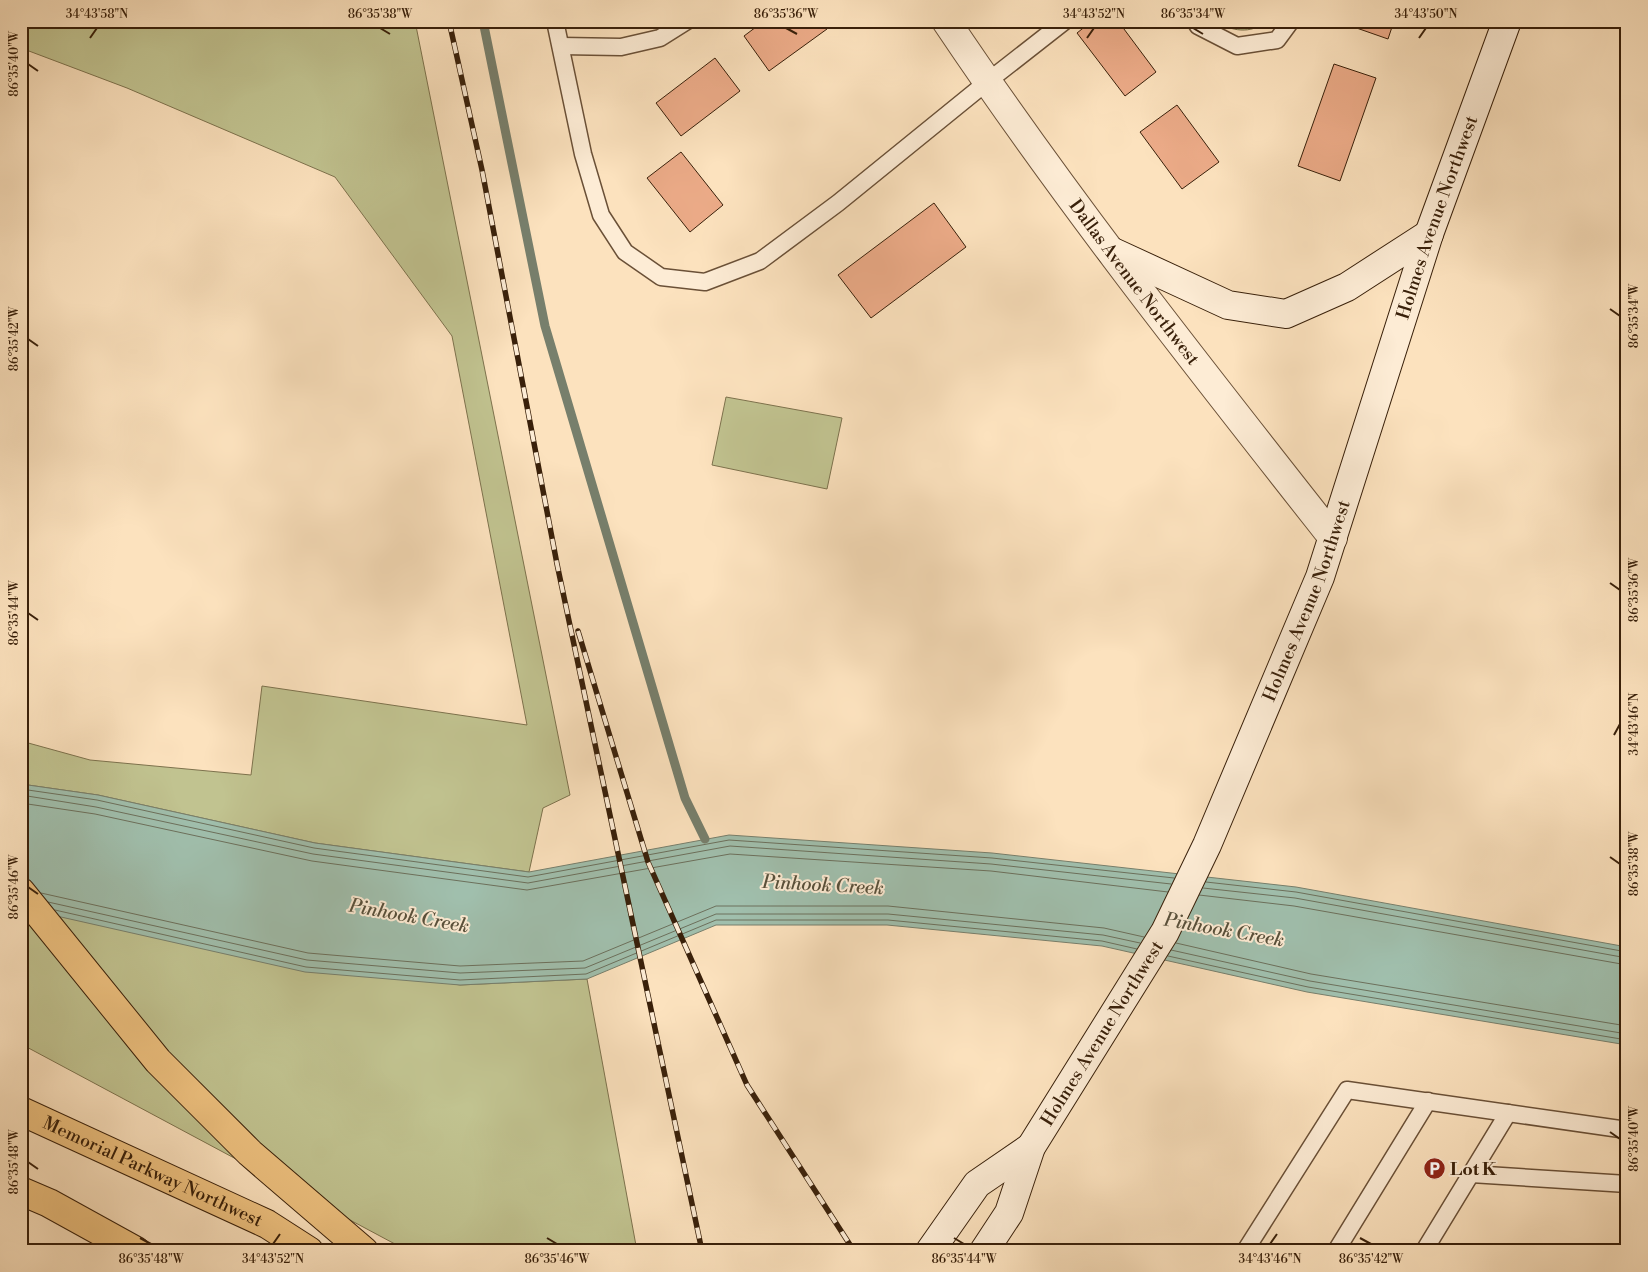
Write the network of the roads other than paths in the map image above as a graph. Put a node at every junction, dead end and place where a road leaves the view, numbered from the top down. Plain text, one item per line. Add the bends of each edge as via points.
1 (555, 21) edge
2 (687, 21) edge
3 (946, 21) edge
4 (1065, 21) edge
5 (1195, 21) edge
6 (1291, 21) edge
7 (1507, 21) edge
8 (560, 46) junction
9 (987, 82) junction
10 (1429, 234) junction
11 (1111, 251) junction
12 (1333, 538) junction
13 (21, 892) edge
14 (1428, 1101) junction
15 (21, 1111) edge
16 (1508, 1113) junction
17 (1627, 1130) edge
18 (1031, 1147) junction
19 (1470, 1174) junction
20 (1627, 1184) edge
21 (21, 1191) edge
22 (136, 1251) edge
23 (309, 1251) edge
24 (364, 1251) edge
25 (930, 1251) edge
26 (984, 1251) edge
27 (1245, 1251) edge
28 (1336, 1251) edge
29 (1424, 1251) edge

1 - 8 lane
2 - 8 lane via 660,38 621,47
3 - 9 main road, Dallas Avenue Northwest
4 - 9 lane
5 - 6 lane via 1198,26 1237,46 1277,40
7 - 10 main road, Holmes Avenue Northwest
8 - 9 lane via 601,215 625,252 661,277 705,282 760,261 838,204
9 - 11 main road, Dallas Avenue Northwest
10 - 11 main road via 1347,287 1286,314 1228,305
10 - 12 main road, Holmes Avenue Northwest
11 - 12 main road, Dallas Avenue Northwest
12 - 18 main road, Holmes Avenue Northwest via 1320,577 1207,845 1165,932
13 - 24 highway via 158,1061 250,1153
14 - 16 lane
14 - 27 lane via 1348,1090
14 - 28 lane
15 - 23 highway, Memorial Parkway Northwest via 268,1224
16 - 17 lane
16 - 19 lane
18 - 25 main road, Holmes Avenue Northwest via 977,1184
18 - 26 main road, Holmes Avenue Northwest via 1009,1213
19 - 20 lane
19 - 29 lane
21 - 22 highway

